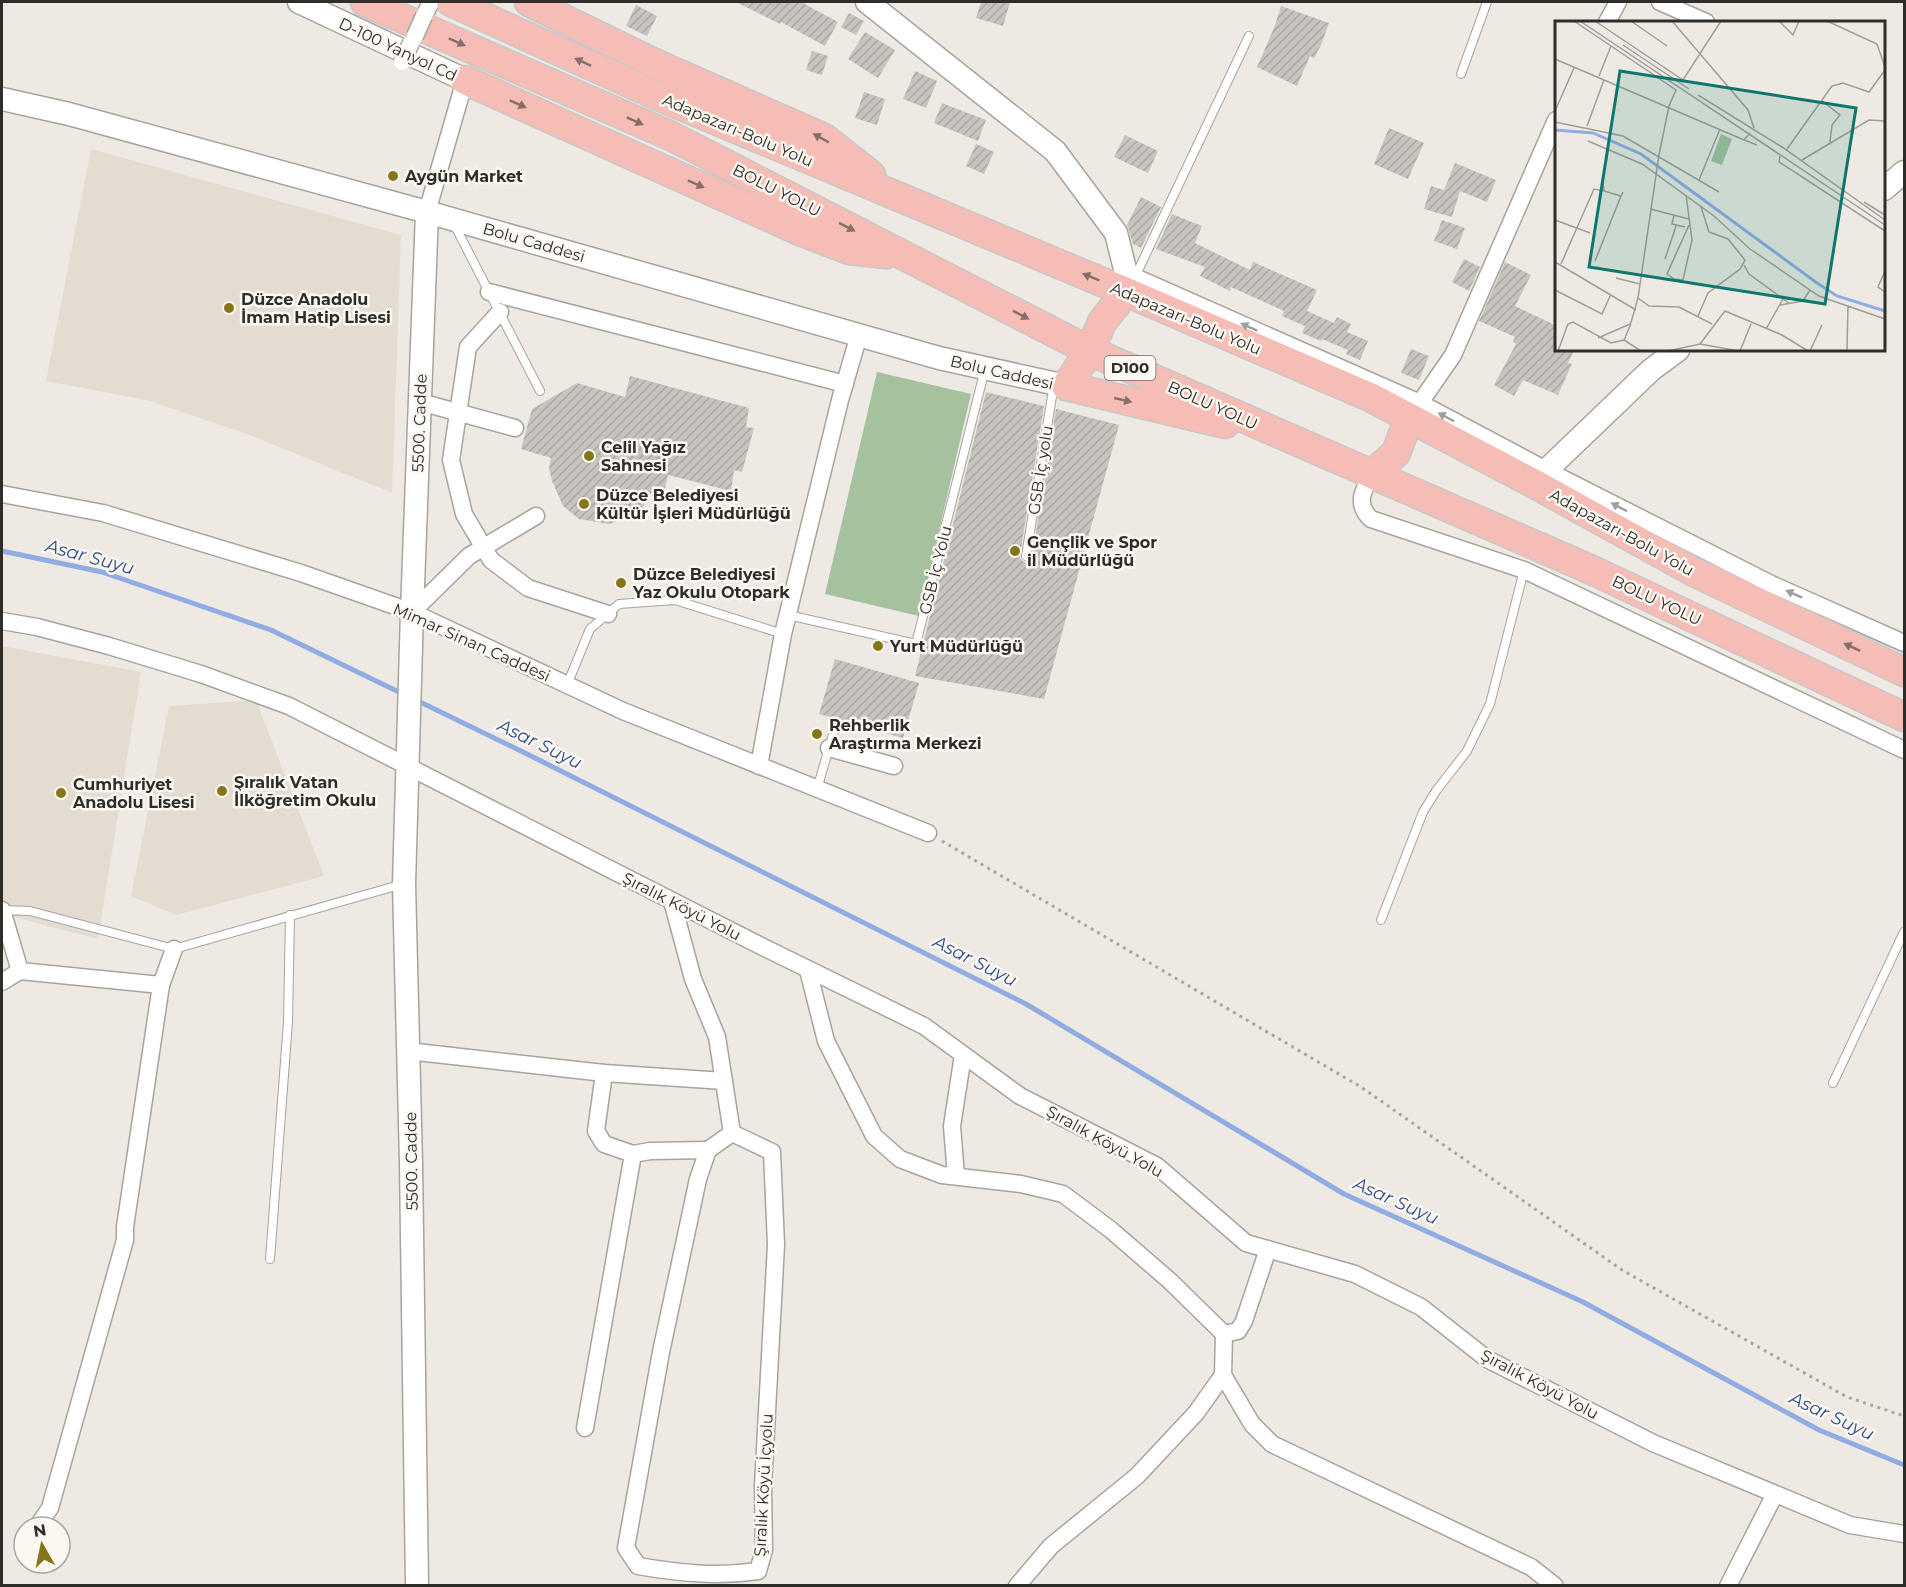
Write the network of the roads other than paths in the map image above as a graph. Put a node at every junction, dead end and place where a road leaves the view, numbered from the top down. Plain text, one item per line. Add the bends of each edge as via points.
1 (299, 2) edge
2 (365, 2) edge
3 (431, 2) edge
4 (451, 2) edge
5 (529, 2) edge
6 (867, 2) edge
7 (1487, 2) edge
8 (1618, 2) edge
9 (1660, 2) edge
10 (1608, 21) edge
11 (1704, 21) edge
12 (1249, 36) dead end
13 (402, 62) dead end
14 (1461, 74) dead end
15 (465, 80) junction
16 (2, 99) edge
17 (1555, 125) edge
18 (1905, 172) edge
19 (1885, 188) edge
20 (901, 199) junction
21 (428, 212) junction
22 (451, 218) junction
23 (907, 257) junction
24 (1129, 280) junction
25 (489, 292) junction
26 (500, 312) junction
27 (859, 335) junction
28 (1090, 351) junction
29 (1677, 351) edge
30 (985, 368) junction
31 (845, 384) junction
32 (1060, 385) junction
33 (540, 391) dead end
34 (420, 402) junction
35 (1415, 411) junction
36 (458, 412) junction
37 (515, 428) dead end
38 (1297, 441) junction
39 (1372, 474) junction
40 (1539, 477) junction
41 (2, 494) edge
42 (536, 516) dead end
43 (483, 547) junction
44 (1026, 556) dead end
45 (1524, 570) junction
46 (412, 612) junction
47 (608, 614) junction
48 (788, 615) junction
49 (2, 621) edge
50 (783, 634) junction
51 (1905, 643) edge
52 (1905, 672) edge
53 (567, 686) junction
54 (1905, 717) edge
55 (834, 730) dead end
56 (829, 748) junction
57 (1905, 750) edge
58 (759, 766) junction
59 (894, 766) dead end
60 (408, 767) junction
61 (817, 789) junction
62 (928, 832) road end
63 (404, 884) junction
64 (672, 901) junction
65 (2, 910) edge
66 (290, 915) junction
67 (1381, 920) dead end
68 (1905, 932) edge
69 (174, 949) junction
70 (808, 970) junction
71 (20, 971) junction
72 (2, 982) edge
73 (161, 985) junction
74 (408, 1051) junction
75 (963, 1055) junction
76 (604, 1073) junction
77 (724, 1081) junction
78 (1833, 1083) dead end
79 (732, 1133) junction
80 (708, 1150) junction
81 (633, 1154) junction
82 (956, 1176) junction
83 (1268, 1249) junction
84 (270, 1259) dead end
85 (1224, 1334) junction
86 (1223, 1374) junction
87 (585, 1428) dead end
88 (1775, 1494) junction
89 (45, 1515) edge
90 (1905, 1534) edge
91 (417, 1586) edge
92 (1017, 1586) edge
93 (1555, 1586) edge
94 (1728, 1586) edge

1 - 15 street, D-100 Yanyol Cd
2 -> 23 highway, BOLU YOLU / D100 via 670,136
3 - 13 street, bridge
20 -> 4 highway, Adapazarı-Bolu Yolu via 658,96
20 -> 5 highway via 824,138
6 - 24 street via 1055,151 1116,233
7 - 14 lane
8 - 10 street
9 - 11 street
12 - 24 lane
15 - 21 street
15 -> 23 highway via 800,231 849,250
16 - 21 street, Bolu Caddesi
17 - 35 street via 1453,355
18 - 19 street
24 -> 20 highway, Adapazarı-Bolu Yolu
21 - 22 street, Bolu Caddesi
21 - 34 street, 5500. Cadde
22 - 25 lane
22 - 27 street, Bolu Caddesi
23 -> 28 highway, BOLU YOLU / D100
24 - 28 highway via 1102,322
35 -> 24 highway, Adapazarı-Bolu Yolu via 1370,397
25 - 26 lane
25 - 31 street
26 - 33 lane
26 - 36 street via 468,347
27 - 30 street, Bolu Caddesi
27 - 31 street
28 - 32 highway
28 - 38 highway, BOLU YOLU / D100
29 - 40 street via 1651,370
30 - 32 street, Bolu Caddesi
30 - 48 lane, GSB İç Yolu via 916,645
31 - 48 street
32 -> 38 highway
32 - 44 lane, GSB İç yolu
34 - 36 street
34 - 46 street, 5500. Cadde
35 - 39 highway via 1395,453
40 -> 35 highway, Adapazarı-Bolu Yolu
36 - 37 street
36 - 43 street via 451,460 464,514
38 - 39 highway, BOLU YOLU / D100
39 - 45 street via 1361,499 1371,519
39 - 54 highway, BOLU YOLU / D100 via 1594,571
51 -> 40 street
52 -> 40 highway, Adapazarı-Bolu Yolu via 1694,572
41 - 46 street, Mimar Sinan Caddesi via 103,513 301,573
42 - 43 street
43 - 46 street
43 - 47 street via 491,560 528,588
45 - 57 street
45 - 67 lane via 1490,704 1467,752 1423,812
46 - 53 street, Mimar Sinan Caddesi
46 - 60 street, 5500. Cadde
47 - 50 lane via 619,604 675,600
47 - 53 lane via 590,629
48 - 50 street
49 - 60 street, Şıralık Köyü Yolu via 37,627 201,674 289,706
50 - 58 street
53 - 58 street, Mimar Sinan Caddesi
55 - 56 lane
56 - 59 street
56 - 61 lane
58 - 61 street, Mimar Sinan Caddesi
60 - 63 street, 5500. Cadde
60 - 64 street, Şıralık Köyü Yolu
61 - 62 street, Mimar Sinan Caddesi
63 - 66 lane
63 - 74 street, 5500. Cadde
64 - 70 street, Şıralık Köyü Yolu
64 - 77 street via 693,978 717,1037
65 - 69 lane via 30,911
65 - 71 street
66 - 69 lane
66 - 84 lane via 288,1022
68 - 78 lane
69 - 73 street
70 - 75 street, Şıralık Köyü Yolu via 924,1026
70 - 82 street via 826,1041 874,1136 900,1159 942,1175
71 - 72 street
71 - 73 street
73 - 89 street via 125,1240
74 - 76 street
74 - 91 street, 5500. Cadde
75 - 82 street via 952,1126
75 - 83 street, Şıralık Köyü Yolu via 1020,1095 1157,1166 1246,1243
76 - 77 street
76 - 81 street via 596,1131 604,1144
77 - 79 street
79 - 80 street
79 - 80 street, Şıralık Köyü İçyolu via 772,1152 776,1245 763,1486 764,1550 758,1571 731,1575 681,1574 638,1566 626,1548 661,1352 698,1179
80 - 81 street
81 - 87 street
82 - 85 street via 1063,1194 1170,1281
83 - 85 street via 1244,1321 1238,1331
83 - 88 street, Şıralık Köyü Yolu via 1355,1274 1421,1307 1487,1359 1653,1443
85 - 86 street
86 - 92 street via 1196,1413 1137,1476 1051,1546
86 - 93 street via 1252,1424 1272,1444 1531,1567
88 - 90 street, Şıralık Köyü Yolu via 1850,1525
88 - 94 street

